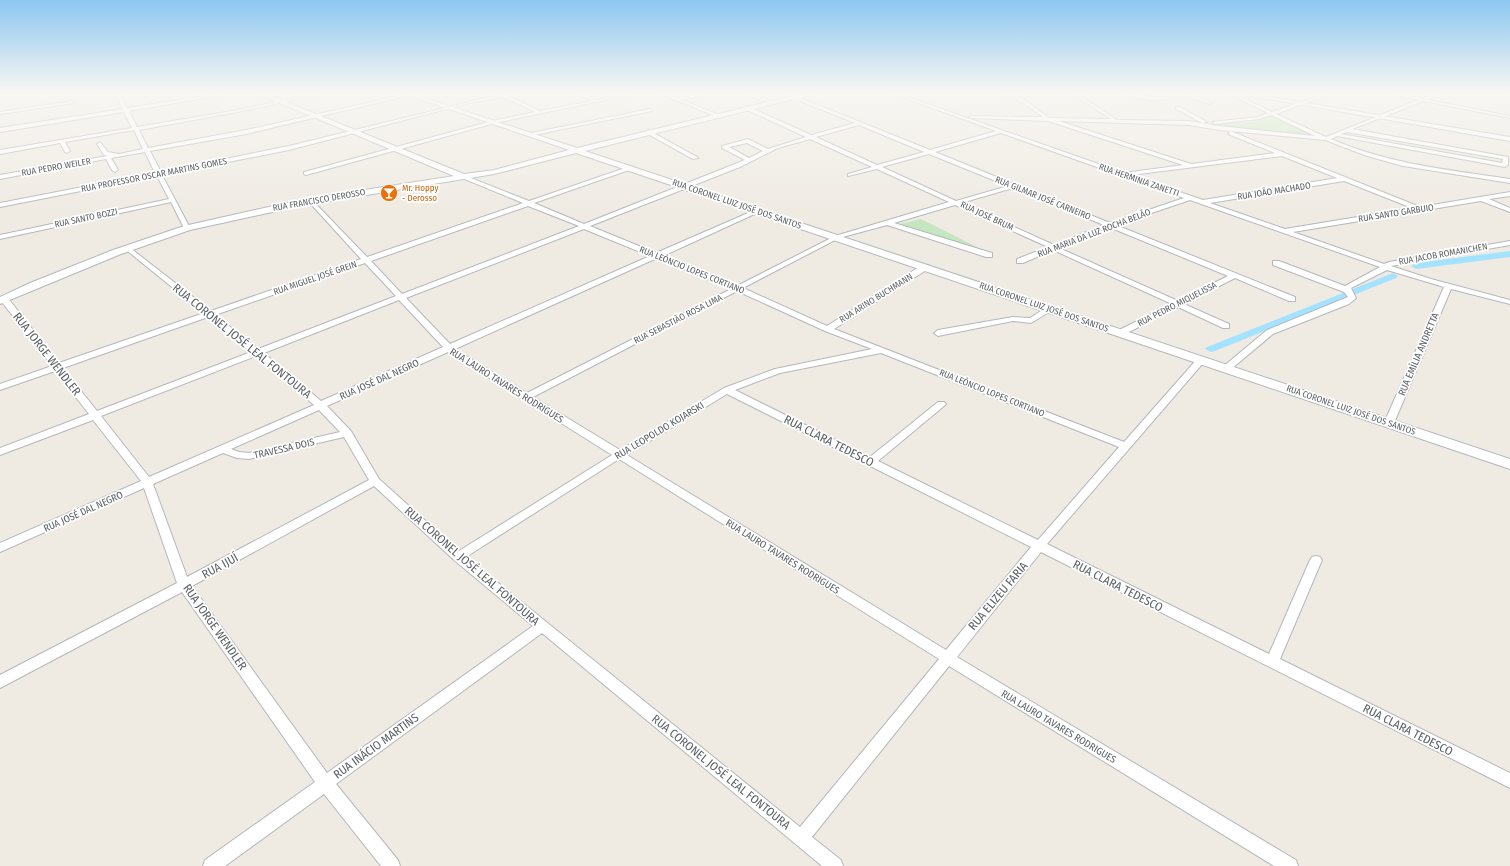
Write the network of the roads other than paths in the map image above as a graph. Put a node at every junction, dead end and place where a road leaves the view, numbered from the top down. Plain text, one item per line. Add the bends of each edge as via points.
1 (108, 133) edge
2 (137, 133) edge
3 (238, 133) edge
4 (347, 133) edge
5 (357, 133) edge
6 (453, 133) edge
7 (532, 133) edge
8 (643, 133) edge
9 (651, 133) edge
10 (804, 133) edge
11 (820, 133) edge
12 (885, 133) edge
13 (992, 133) edge
14 (1007, 133) edge
15 (1092, 133) edge
16 (1232, 133) edge
17 (1272, 133) edge
18 (1315, 133) edge
19 (1366, 133) edge
20 (1476, 133) edge
21 (529, 134) joint
22 (1337, 134) joint
23 (810, 136) junction
24 (1327, 139) junction
25 (1510, 139) edge
26 (62, 141) junction
27 (100, 144) dead end
28 (397, 149) junction
29 (146, 150) junction
30 (578, 150) junction
31 (67, 151) dead end
32 (767, 151) junction
33 (0, 152) edge
34 (929, 152) junction
35 (126, 154) junction
36 (1283, 154) junction
37 (108, 157) junction
38 (695, 158) dead end
39 (750, 161) junction
40 (1192, 166) junction
41 (878, 167) junction
42 (630, 168) junction
43 (115, 170) dead end
44 (306, 173) dead end
45 (159, 174) junction
46 (1124, 174) junction
47 (850, 175) dead end
48 (0, 177) edge
49 (464, 177) junction
50 (1345, 179) junction
51 (1510, 181) edge
52 (1013, 186) junction
53 (686, 187) junction
54 (1510, 194) edge
55 (1190, 198) junction
56 (1480, 199) junction
57 (173, 200) junction
58 (311, 201) junction
59 (1202, 202) junction
60 (528, 203) junction
61 (958, 203) junction
62 (0, 205) edge
63 (1419, 209) junction
64 (757, 210) junction
65 (1510, 210) edge
66 (888, 223) junction
67 (1109, 225) junction
68 (584, 226) junction
69 (187, 228) junction
70 (1283, 232) junction
71 (0, 237) edge
72 (837, 237) junction
73 (1510, 243) edge
74 (128, 248) junction
75 (1055, 248) junction
76 (657, 255) junction
77 (989, 255) dead end
78 (366, 260) junction
79 (1020, 261) dead end
80 (1276, 262) dead end
81 (925, 267) junction
82 (1386, 267) junction
83 (1234, 276) junction
84 (1448, 286) junction
85 (738, 288) junction
86 (1348, 292) junction
87 (400, 297) junction
88 (1292, 299) dead end
89 (2, 300) edge
90 (1510, 302) edge
91 (1176, 303) junction
92 (1050, 309) junction
93 (209, 315) junction
94 (1226, 326) dead end
95 (828, 329) junction
96 (938, 333) dead end
97 (1120, 333) junction
98 (448, 349) junction
99 (881, 350) junction
100 (258, 353) junction
101 (1201, 360) junction
102 (57, 367) junction
103 (1227, 368) junction
104 (0, 388) edge
105 (727, 390) junction
106 (526, 397) junction
107 (941, 404) dead end
108 (320, 406) junction
109 (95, 415) junction
110 (1389, 423) junction
111 (347, 433) junction
112 (1126, 446) junction
113 (222, 449) junction
114 (0, 452) edge
115 (619, 454) junction
116 (870, 462) junction
117 (1510, 464) edge
118 (375, 481) junction
119 (147, 482) junction
120 (1039, 546) junction
121 (0, 548) edge
122 (458, 557) junction
123 (1316, 560) dead end
124 (184, 585) junction
125 (542, 626) junction
126 (946, 658) junction
127 (1272, 662) junction
128 (0, 682) edge
129 (1510, 781) edge
130 (325, 783) junction
131 (801, 838) junction
132 (211, 866) edge
133 (392, 866) edge
134 (835, 866) edge
135 (1290, 866) edge

1 - 26 street
2 - 29 street
3 - 29 street, RUA PEDRO WEILER
4 - 45 street, RUA PROFESSOR OSCAR MARTINS GOMES
5 - 28 main road, RUA LEÔNCIO LOPES CORTIANO
6 - 28 street
7 - 21 street
8 - 30 main road, RUA FRANCISCO DEROSSO
9 - 38 street
10 - 23 street, RUA JOSÉ BRUM
11 - 23 street
12 - 34 street, RUA GILMAR JOSÉ CARNEIRO
13 - 34 street
14 - 46 street, RUA HERMINIA ZANETTI
15 - 40 street
16 - 36 street
17 - 24 street
18 - 24 street
19 - 22 street via 1506,158 1505,164
20 - 25 main road
21 - 30 main road, RUA CORONEL LUIZ JOSÉ DOS SANTOS
22 - 24 street
23 - 32 street
23 - 41 street, RUA JOSÉ BRUM
24 - 51 street via 1387,159
26 - 31 street
26 - 33 street
27 - 35 street via 106,154
28 - 44 street
28 - 49 main road, RUA LEÔNCIO LOPES CORTIANO
29 - 35 street, RUA PEDRO WEILER
29 - 45 street
30 - 42 main road, RUA CORONEL LUIZ JOSÉ DOS SANTOS
30 - 49 main road, RUA FRANCISCO DEROSSO via 522,166
32 - 39 street
32 - 39 street via 748,141 724,147
34 - 41 street
34 - 52 street, RUA GILMAR JOSÉ CARNEIRO
35 - 37 street, RUA PEDRO WEILER
36 - 40 street
36 - 50 street
37 - 43 street
37 - 48 street, RUA PEDRO WEILER
39 - 53 street
40 - 46 street
41 - 47 street
41 - 61 street, RUA JOSÉ BRUM
42 - 53 main road, RUA CORONEL LUIZ JOSÉ DOS SANTOS
42 - 60 street, RUA MIGUEL JOSÉ GREIN
45 - 57 street
45 - 62 street, RUA PROFESSOR OSCAR MARTINS GOMES
46 - 55 street, RUA HERMINIA ZANETTI
49 - 58 main road, RUA FRANCISCO DEROSSO
49 - 60 street, RUA LEÔNCIO LOPES CORTIANO
50 - 59 street, RUA JOÃO MACHADO
50 - 63 street
52 - 61 street, RUA SEBASTIÃO ROSA LIMA
52 - 67 street, RUA GILMAR JOSÉ CARNEIRO
53 - 64 main road, RUA CORONEL LUIZ JOSÉ DOS SANTOS
53 - 68 street
54 - 56 street, RUA SANTO GARBUIO
55 - 59 street, RUA HERMINIA ZANETTI
55 - 67 street, RUA MARIA DA LUZ ROCHA BELÃO
56 - 63 street, RUA SANTO GARBUIO
56 - 65 street
57 - 69 street
57 - 71 street, RUA SANTO BOZZI
58 - 69 main road, RUA FRANCISCO DEROSSO
58 - 78 street, RUA LAURO TAVARES RODRIGUES
59 - 70 street, RUA HERMINIA ZANETTI
60 - 68 street, RUA LEÔNCIO LOPES CORTIANO
60 - 78 street, RUA MIGUEL JOSÉ GREIN
61 - 66 street, RUA SEBASTIÃO ROSA LIMA
61 - 75 street, RUA JOSÉ BRUM
63 - 70 street, RUA SANTO GARBUIO
64 - 72 main road, RUA CORONEL LUIZ JOSÉ DOS SANTOS
64 - 76 street, RUA JOSÉ DAL NEGRO
66 - 72 street, RUA SEBASTIÃO ROSA LIMA
66 - 77 street
67 - 75 street, RUA MARIA DA LUZ ROCHA BELÃO
67 - 83 street, RUA GILMAR JOSÉ CARNEIRO
68 - 76 street, RUA LEÔNCIO LOPES CORTIANO
68 - 87 street
69 - 74 main road, RUA FRANCISCO DEROSSO
70 - 82 street, RUA HERMINIA ZANETTI
72 - 81 main road, RUA CORONEL LUIZ JOSÉ DOS SANTOS
72 - 85 street, RUA SEBASTIÃO ROSA LIMA
73 - 82 street, RUA JACOB ROMANICHEN via 1397,262
74 - 89 main road, RUA FRANCISCO DEROSSO
74 - 93 street, RUA CORONEL JOSÉ LEAL FONTOURA
75 - 79 street, RUA MARIA DA LUZ ROCHA BELÃO
75 - 91 street, RUA JOSÉ BRUM
76 - 85 street, RUA LEÔNCIO LOPES CORTIANO
76 - 98 street, RUA JOSÉ DAL NEGRO
78 - 87 street, RUA LAURO TAVARES RODRIGUES
78 - 93 street, RUA MIGUEL JOSÉ GREIN
80 - 86 street
81 - 92 main road, RUA CORONEL LUIZ JOSÉ DOS SANTOS
81 - 95 street, RUA ARINO BUCHMANN
82 - 84 street, RUA HERMINIA ZANETTI
82 - 86 street, RUA JACOB ROMANICHEN via 1352,284
83 - 88 street, RUA GILMAR JOSÉ CARNEIRO
83 - 91 street, RUA PEDRO MIQUELISSA
84 - 90 street, RUA HERMINIA ZANETTI
84 - 110 street, RUA EMÍLIA ANDRETTA
85 - 95 street, RUA LEÔNCIO LOPES CORTIANO
85 - 106 street, RUA SEBASTIÃO ROSA LIMA
86 - 103 street, RUA JACOB ROMANICHEN via 1352,298 1346,302 1270,332
87 - 98 street, RUA LAURO TAVARES RODRIGUES
87 - 100 street
89 - 102 street, RUA JORGE WENDLER
91 - 94 street, RUA JOSÉ BRUM
91 - 97 street, RUA PEDRO MIQUELISSA
92 - 96 street via 1031,321 1013,319
92 - 97 main road, RUA CORONEL LUIZ JOSÉ DOS SANTOS
93 - 100 street, RUA CORONEL JOSÉ LEAL FONTOURA
93 - 102 street, RUA MIGUEL JOSÉ GREIN
95 - 99 street, RUA LEÔNCIO LOPES CORTIANO
97 - 101 main road, RUA CORONEL LUIZ JOSÉ DOS SANTOS
98 - 106 street, RUA LAURO TAVARES RODRIGUES
98 - 108 street, RUA JOSÉ DAL NEGRO
99 - 105 street, RUA LEOPOLDO KOJARSKI via 778,371
99 - 112 street, RUA LEÔNCIO LOPES CORTIANO
100 - 108 street, RUA CORONEL JOSÉ LEAL FONTOURA
100 - 109 street
101 - 103 main road, RUA CORONEL LUIZ JOSÉ DOS SANTOS
101 - 112 street, RUA ELIZEU FARIA
102 - 104 street, RUA MIGUEL JOSÉ GREIN
102 - 109 street, RUA JORGE WENDLER
103 - 110 main road, RUA CORONEL LUIZ JOSÉ DOS SANTOS
105 - 115 street, RUA LEOPOLDO KOJARSKI
105 - 116 street, RUA CLARA TEDESCO
106 - 115 street, RUA LAURO TAVARES RODRIGUES
107 - 116 street
108 - 111 street, RUA CORONEL JOSÉ LEAL FONTOURA
108 - 113 street, RUA JOSÉ DAL NEGRO
109 - 114 street
109 - 119 street, RUA JORGE WENDLER
110 - 117 main road, RUA CORONEL LUIZ JOSÉ DOS SANTOS
111 - 113 street, TRAVESSA DOIS via 249,456 237,456
111 - 118 street, RUA CORONEL JOSÉ LEAL FONTOURA
112 - 120 street, RUA ELIZEU FARIA
113 - 119 street, RUA JOSÉ DAL NEGRO
115 - 122 street, RUA LEOPOLDO KOJARSKI
115 - 126 street, RUA LAURO TAVARES RODRIGUES
116 - 120 street, RUA CLARA TEDESCO
118 - 122 street, RUA CORONEL JOSÉ LEAL FONTOURA
118 - 124 street, RUA IJUÍ
119 - 121 street, RUA JOSÉ DAL NEGRO
119 - 124 street, RUA JORGE WENDLER
120 - 126 street, RUA ELIZEU FARIA
120 - 127 street, RUA CLARA TEDESCO
122 - 125 street, RUA CORONEL JOSÉ LEAL FONTOURA
123 - 127 street
124 - 128 street, RUA IJUÍ
124 - 130 street, RUA JORGE WENDLER
125 - 130 street, RUA INÁCIO MARTINS
125 - 131 street, RUA CORONEL JOSÉ LEAL FONTOURA
126 - 131 street, RUA ELIZEU FARIA
126 - 135 street, RUA LAURO TAVARES RODRIGUES
127 - 129 street, RUA CLARA TEDESCO
130 - 132 street, RUA INÁCIO MARTINS
130 - 133 street, RUA JORGE WENDLER
131 - 134 street, RUA CORONEL JOSÉ LEAL FONTOURA

